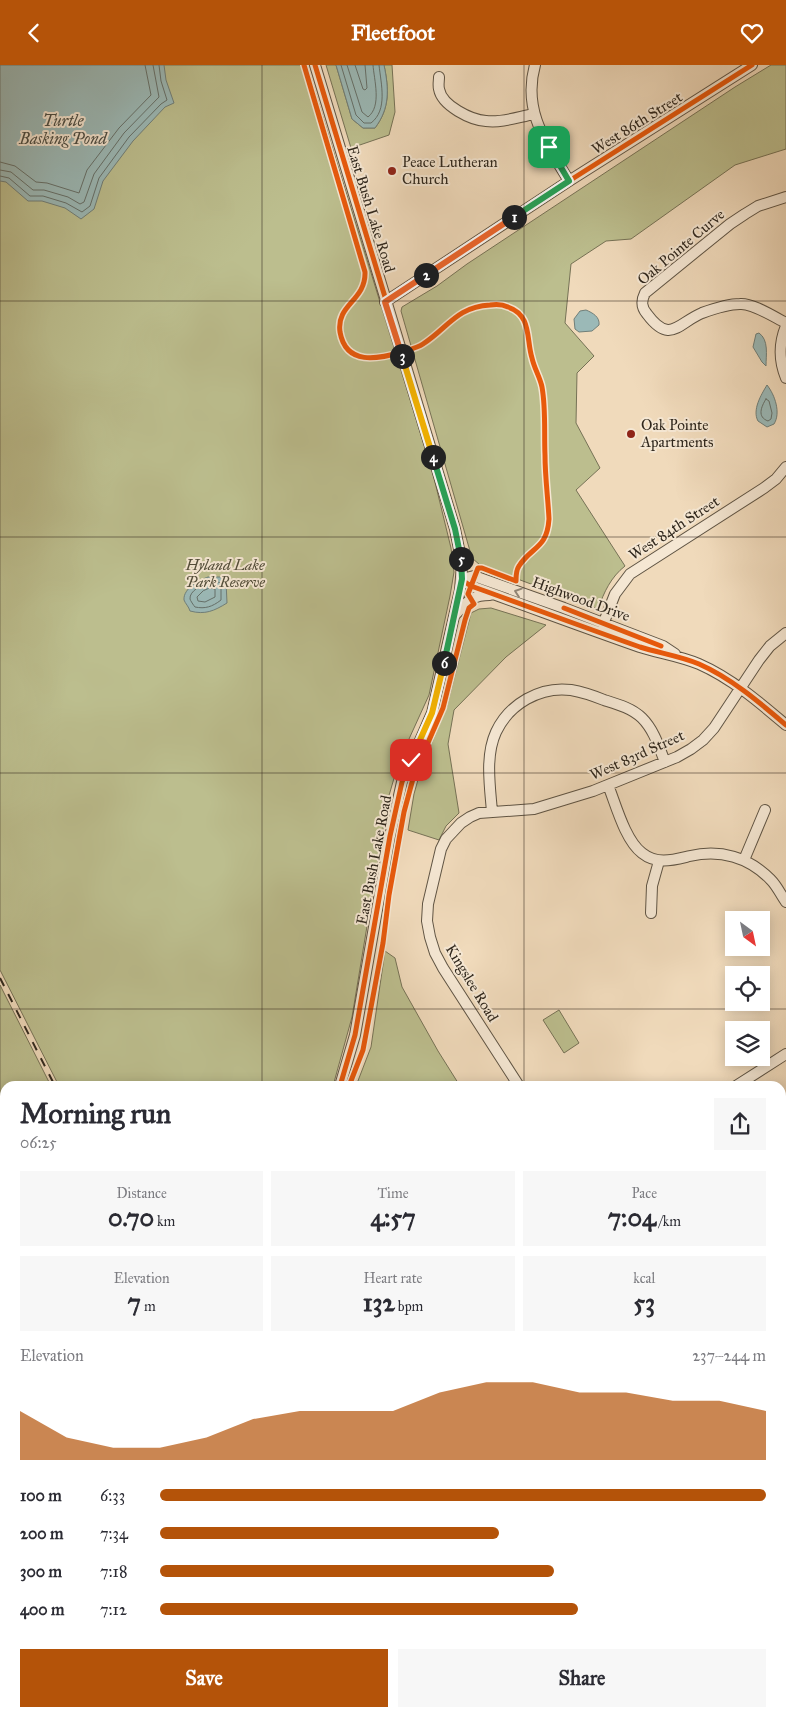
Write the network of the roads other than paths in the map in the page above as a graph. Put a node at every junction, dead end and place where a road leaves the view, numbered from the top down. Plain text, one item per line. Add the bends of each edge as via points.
1 (315, 65) edge
2 (534, 65) edge
3 (752, 65) edge
4 (439, 77) dead end
5 (534, 114) junction
6 (569, 181) junction
7 (786, 197) edge
8 (385, 302) junction
9 (786, 324) edge
10 (786, 378) edge
11 (785, 470) edge
12 (462, 579) junction
13 (496, 595) junction
14 (453, 618) junction
15 (602, 627) junction
16 (786, 633) edge
17 (740, 688) junction
18 (786, 725) edge
19 (665, 762) junction
20 (608, 785) junction
21 (765, 810) dead end
22 (492, 812) junction
23 (453, 830) joint
24 (744, 860) junction
25 (660, 861) junction
26 (786, 902) edge
27 (651, 913) dead end
28 (786, 1053) edge
29 (341, 1081) edge
30 (516, 1081) edge
31 (744, 1081) edge

1 - 8 street, East Bush Lake Road
2 - 5 street via 531,84
3 - 6 street, West 86th Street
4 - 5 street via 439,91 452,107 474,119 499,121
5 - 6 street via 540,132
6 - 8 street, West 86th Street
7 - 9 street, Oak Pointe Curve via 758,206 730,224 645,293 642,305 654,324 666,329 680,327 702,313 736,303 744,303
8 - 12 street, East Bush Lake Road via 455,529
9 - 10 street via 780,352
11 - 15 street, West 84th Street via 764,488 630,574 615,594
12 - 13 street, Highwood Drive via 471,586
12 - 14 street, East Bush Lake Road
15 -> 12 street, Highwood Drive via 474,576
13 - 14 street via 471,599
13 - 15 street, Highwood Drive
14 - 29 street, East Bush Lake Road via 432,713 402,782 355,1035
15 - 17 street, Highwood Drive via 663,646
16 - 17 street, West 83rd Street via 770,646
17 - 18 street, Highwood Drive
17 - 19 street, West 83rd Street via 703,740
19 - 20 street, West 83rd Street
19 - 22 street via 649,727 632,710 570,690 540,693 514,708 496,733 489,762
20 - 22 street, West 83rd Street via 534,809
20 - 25 street via 635,847
21 - 24 street
22 - 23 street, West 83rd Street via 470,817
23 - 30 street, Kingslee Road via 441,849 428,904 430,937 443,968
24 - 25 street via 713,853
24 - 26 street via 772,881
25 - 27 street via 652,886
28 - 31 street

